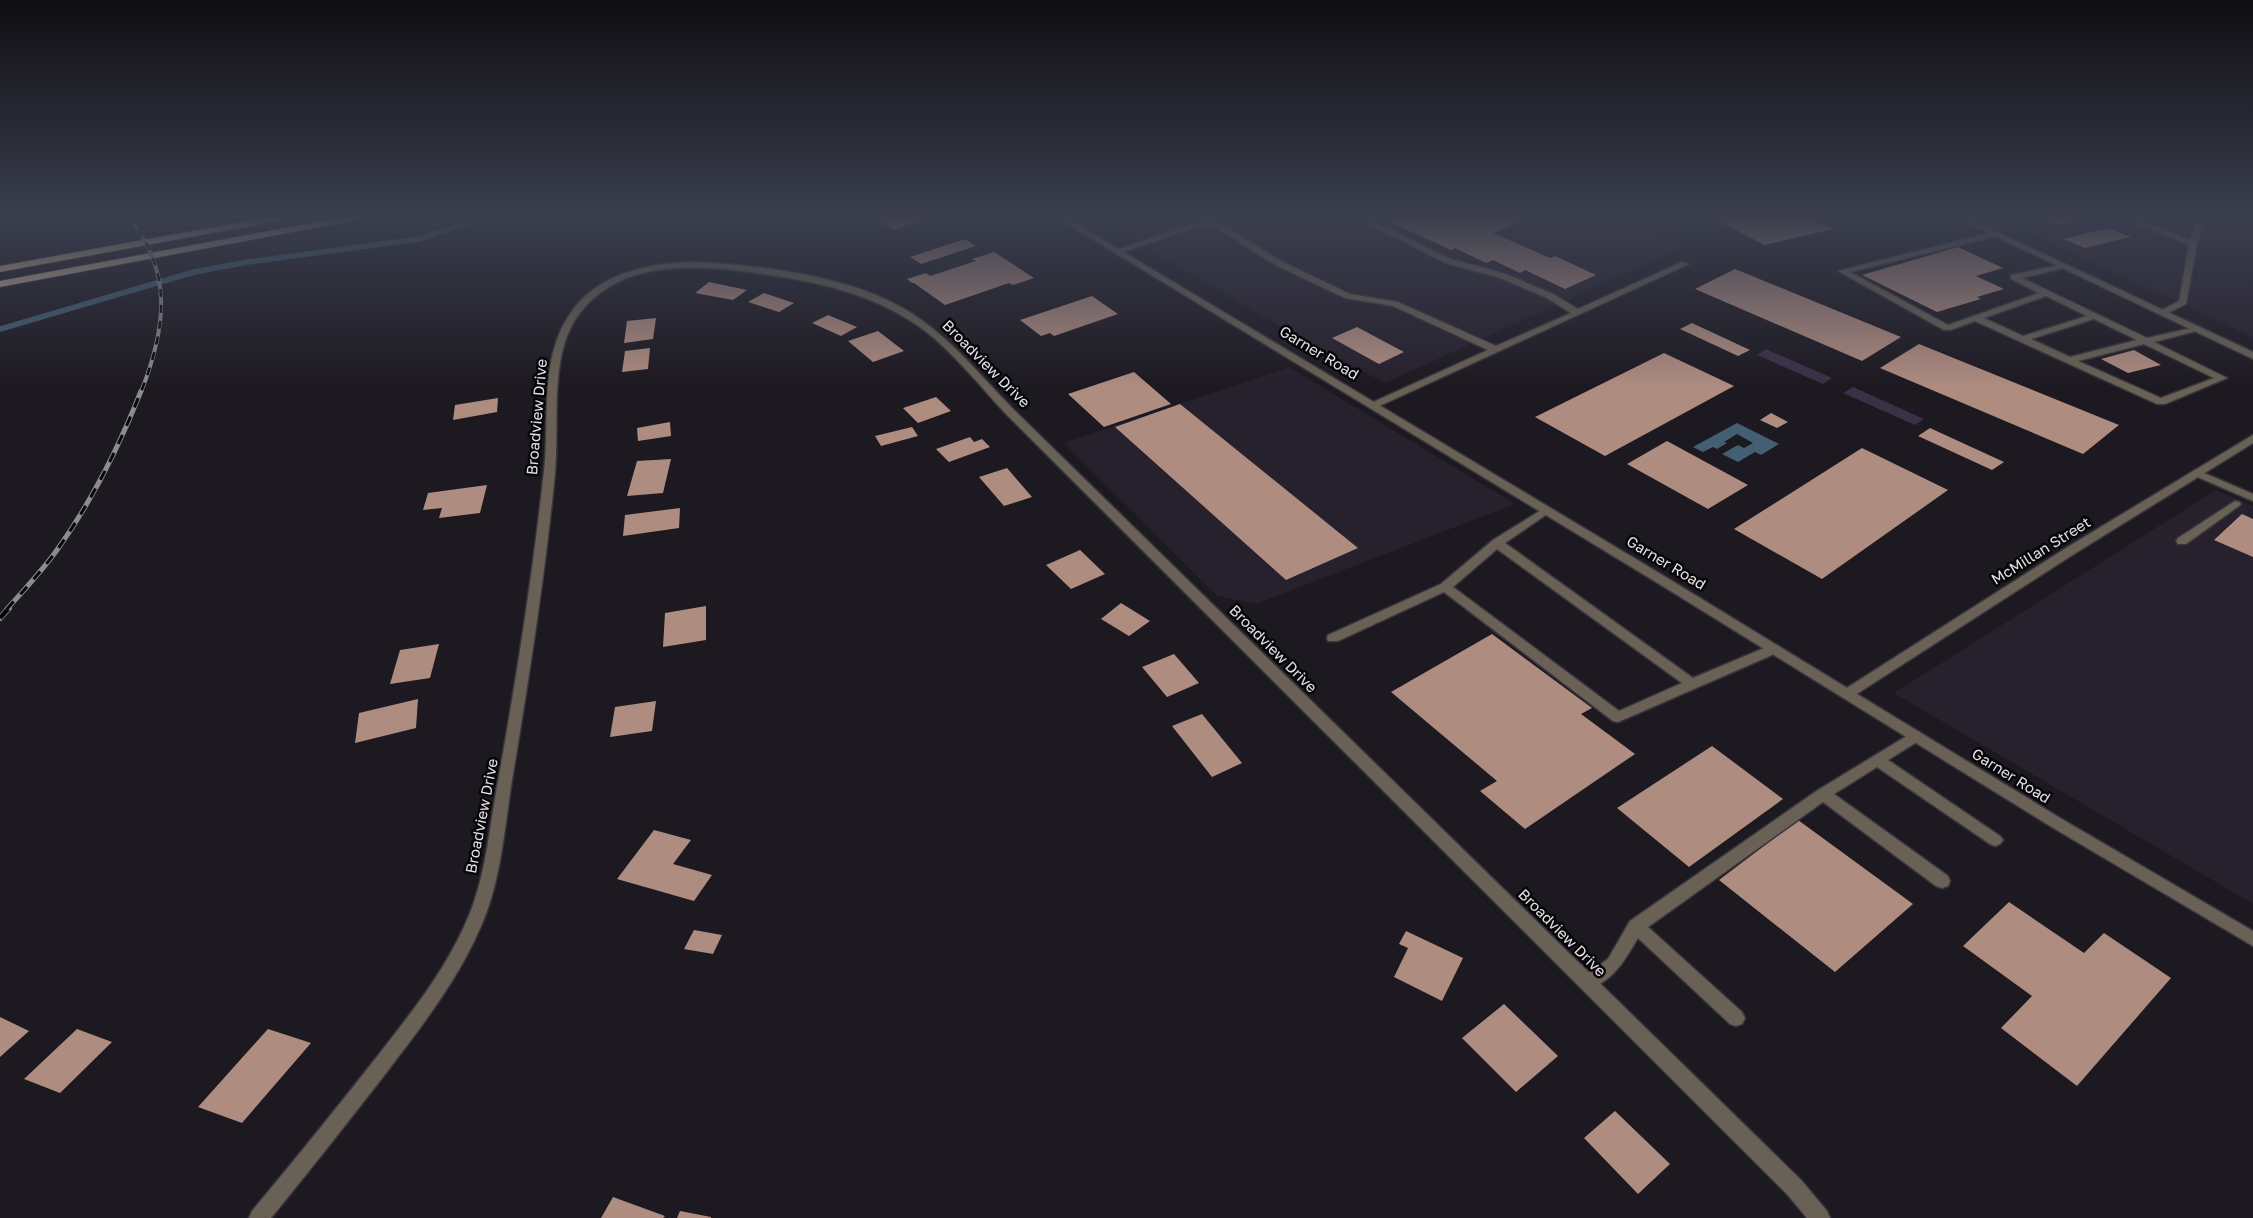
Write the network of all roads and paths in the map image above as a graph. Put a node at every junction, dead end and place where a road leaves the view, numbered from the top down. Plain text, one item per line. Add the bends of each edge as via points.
1 (54, 274) edge
2 (629, 274) edge
3 (775, 274) edge
4 (1155, 274) edge
5 (1301, 274) edge
6 (1495, 274) edge
7 (1664, 274) edge
8 (1847, 274) edge
9 (2028, 274) edge
10 (2078, 274) edge
11 (2188, 274) edge
12 (0, 284) edge
13 (2047, 293) junction
14 (1578, 313) junction
15 (2161, 313) junction
16 (2094, 316) junction
17 (1976, 318) junction
18 (2193, 329) junction
19 (2023, 339) junction
20 (2146, 341) junction
21 (1496, 350) junction
22 (2253, 356) edge
23 (2069, 360) junction
24 (1375, 405) junction
25 (2253, 438) edge
26 (2197, 473) junction
27 (2253, 498) edge
28 (2235, 504) dead end
29 (1546, 510) junction
30 (2182, 541) dead end
31 (1497, 543) junction
32 (1445, 587) junction
33 (1333, 638) dead end
34 (1774, 649) junction
35 (1692, 684) junction
36 (1847, 694) junction
37 (1915, 736) junction
38 (1878, 760) junction
39 (1823, 794) junction
40 (1995, 840) dead end
41 (1942, 881) dead end
42 (1636, 926) junction
43 (2253, 939) edge
44 (1588, 982) junction
45 (1736, 1018) dead end
46 (258, 1218) edge
47 (1820, 1218) edge

1 - 12 highway
2 - 46 street, Broadview Drive via 595,293 572,316 561,340 554,378 551,464 521,694 481,906 450,972 427,1007
3 - 44 street, Broadview Drive via 839,286 893,307 937,336 1016,418
4 - 24 street, Garner Road
5 - 21 street via 1348,296 1395,304
6 - 14 street via 1550,296
7 - 14 street
8 - 17 street via 1947,328
9 - 13 street via 2014,277
10 - 15 street
11 - 15 street via 2183,302
13 - 16 street
13 - 17 street
14 - 21 street
15 - 18 street
16 - 19 street
16 - 20 street
17 - 19 street
18 - 20 street
18 - 22 street
19 - 23 street
20 - 23 street
20 - 23 street via 2222,378 2161,402
21 - 24 street
24 - 29 street, Garner Road
25 - 26 street, McMillan Street
26 - 27 street
26 - 36 street, McMillan Street
28 - 30 street
29 - 31 street
29 - 34 street, Garner Road
31 - 32 street
31 - 35 street
32 - 33 street
32 - 35 street via 1618,717
34 - 35 street
34 - 36 street, Garner Road
36 - 37 street, Garner Road
37 - 38 street
37 - 43 street, Garner Road
38 - 39 street
38 - 40 street
39 - 41 street
39 - 42 street
42 - 44 street via 1614,964
42 - 45 street
44 - 47 street, Broadview Drive via 1794,1187

